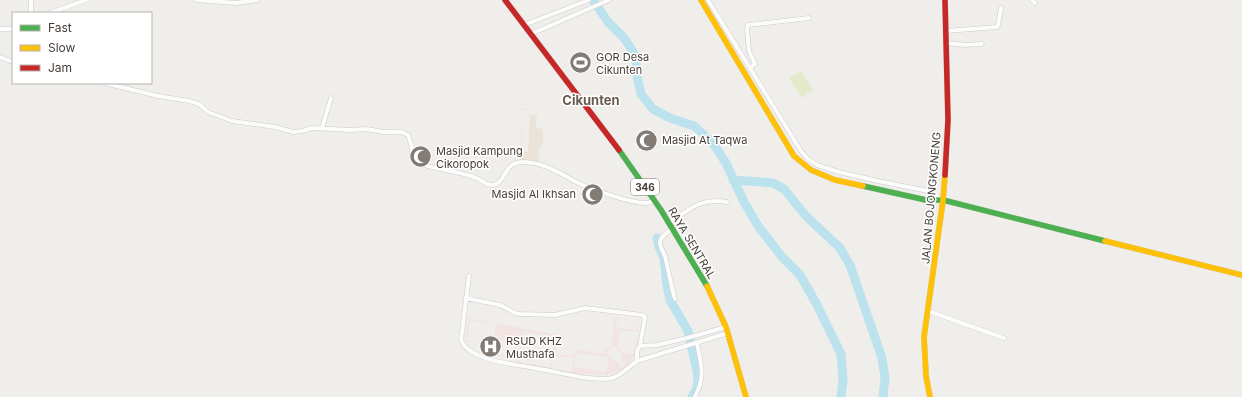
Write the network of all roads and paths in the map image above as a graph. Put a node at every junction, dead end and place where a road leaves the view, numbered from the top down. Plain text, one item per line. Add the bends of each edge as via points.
1 (30, 0) edge
2 (86, 0) edge
3 (196, 0) edge
4 (256, 0) edge
5 (505, 0) edge
6 (589, 0) edge
7 (609, 0) edge
8 (701, 0) edge
9 (708, 0) edge
10 (946, 0) edge
11 (598, 2) edge
12 (1001, 8) dead end
13 (31, 12) edge
14 (53, 12) edge
15 (810, 18) dead end
16 (717, 20) junction
17 (524, 25) junction
18 (0, 29) edge
19 (12, 29) edge
20 (946, 31) junction
21 (531, 34) junction
22 (946, 43) junction
23 (982, 44) dead end
24 (0, 57) edge
25 (12, 62) edge
26 (750, 68) junction
27 (108, 84) edge
28 (762, 88) junction
29 (756, 92) junction
30 (331, 98) dead end
31 (322, 128) junction
32 (878, 181) junction
33 (876, 189) junction
34 (654, 200) junction
35 (943, 200) junction
36 (727, 202) dead end
37 (669, 223) junction
38 (673, 229) junction
39 (1242, 275) edge
40 (469, 276) dead end
41 (465, 298) junction
42 (675, 299) dead end
43 (928, 311) junction
44 (726, 327) junction
45 (728, 333) junction
46 (1004, 338) dead end
47 (693, 344) junction
48 (657, 345) junction
49 (640, 346) junction
50 (660, 354) junction
51 (637, 361) junction
52 (695, 397) edge
53 (746, 397) edge
54 (930, 397) edge

1 - 13 street
2 - 14 street
3 - 4 street via 236,3
5 - 17 main road, RAYA SENTRAL / 346
6 - 17 street
7 - 11 street
8 - 16 main road
9 - 16 street
10 - 20 main road, JALAN BOJONGKONENG
11 - 21 street
12 - 20 street via 997,27
15 - 26 street via 748,25 749,51 755,64
16 - 26 street
16 - 29 main road
17 - 21 main road, RAYA SENTRAL / 346
18 - 19 street
20 - 22 main road, JALAN BOJONGKONENG
21 - 34 main road, RAYA SENTRAL / 346
22 - 23 street
22 - 35 main road, JALAN BOJONGKONENG via 948,120
24 - 25 street
26 - 28 street
27 - 31 street via 197,103 204,110 238,122 293,132
28 - 29 street
28 - 32 street via 808,159 817,166
29 - 33 main road via 794,156 801,163 821,175
30 - 31 street
31 - 34 street via 402,132 408,135 415,162 476,177 488,185 498,183 517,162 544,166 613,196 646,203
32 - 33 street
32 - 35 street via 928,191
33 - 35 main road via 926,200
34 - 37 main road, RAYA SENTRAL / 346
35 - 39 main road
35 - 43 main road, JALAN BOJONGKONENG
36 - 37 street via 716,200 700,203
37 - 38 main road, RAYA SENTRAL / 346
38 - 42 street via 660,242
38 - 44 main road, RAYA SENTRAL / 346 via 703,279
40 - 41 street
41 - 49 street via 500,305 520,314 555,315 585,308 642,315 645,318
41 - 51 street via 461,340 464,346 486,358 606,379 614,378
43 - 46 street
43 - 54 main road, JALAN BOJONGKONENG via 924,352
44 - 45 main road, RAYA SENTRAL / 346
44 - 48 street
45 - 47 street
45 - 53 main road, RAYA SENTRAL / 346
47 - 50 street
47 - 52 street via 703,378
48 - 49 street
48 - 50 street
49 - 51 street
50 - 51 street

